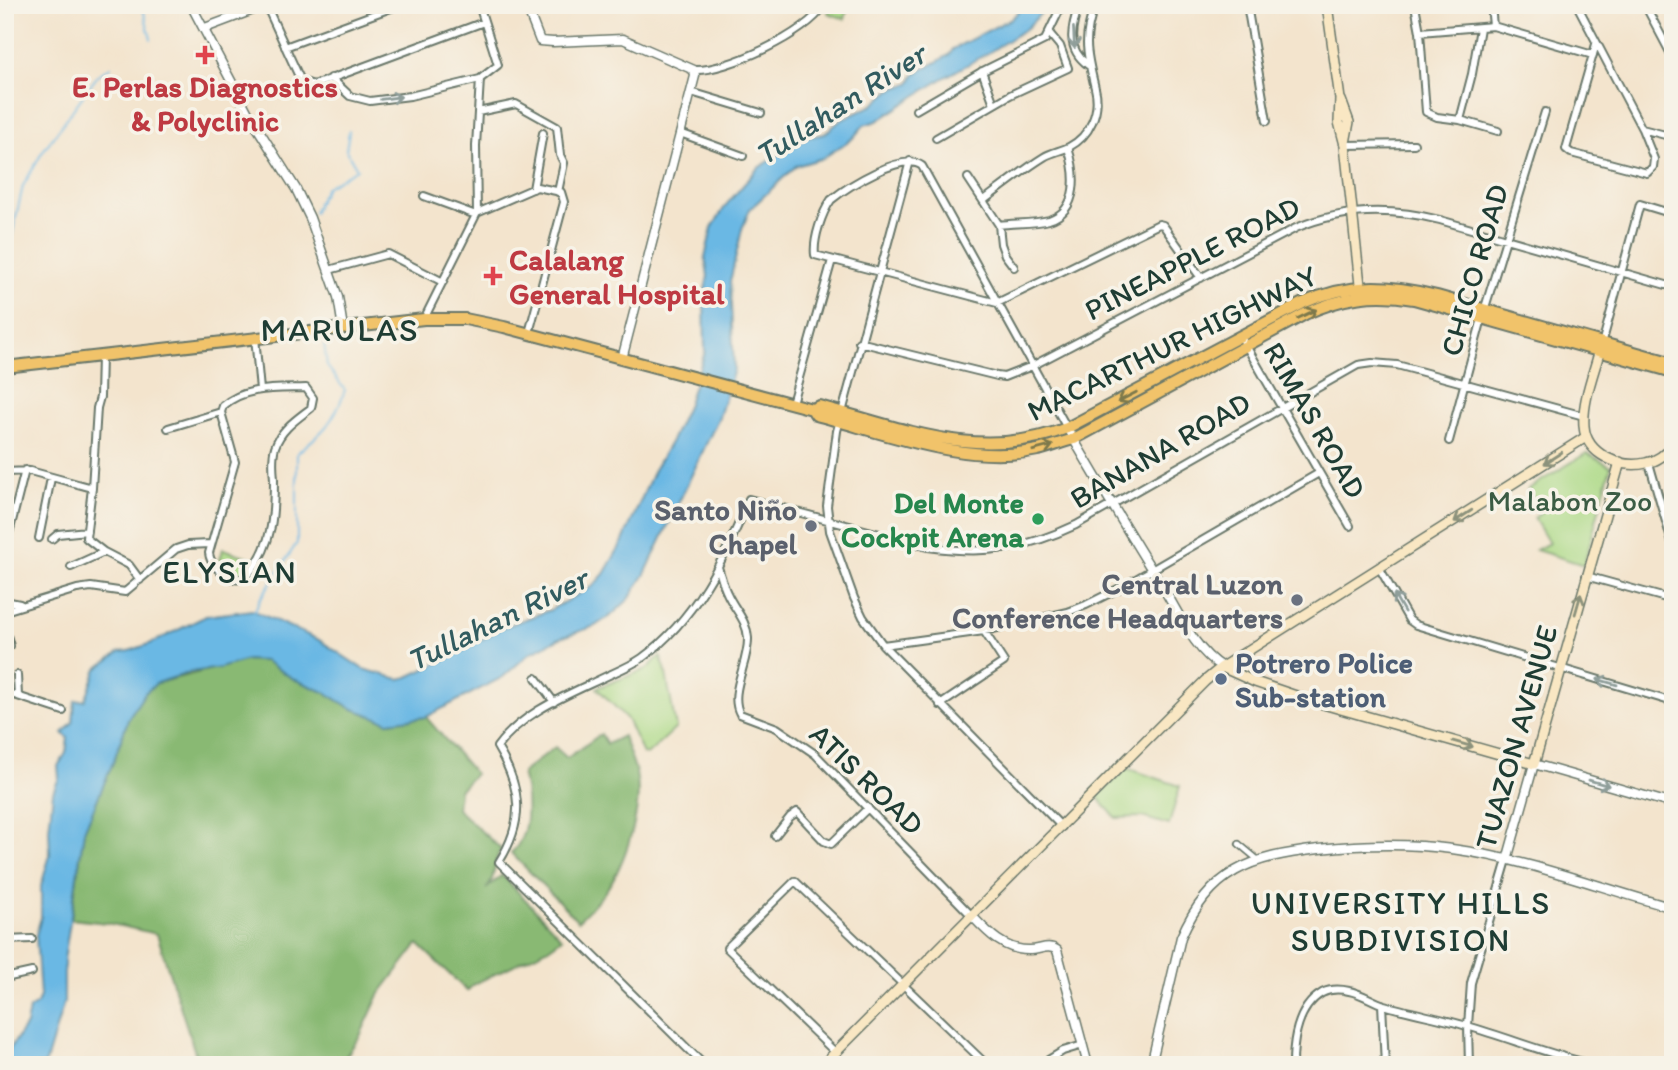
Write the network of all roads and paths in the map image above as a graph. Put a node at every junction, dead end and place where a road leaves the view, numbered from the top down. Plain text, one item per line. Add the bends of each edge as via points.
1 (70, 5) edge
2 (107, 5) edge
3 (191, 5) edge
4 (266, 5) edge
5 (398, 5) edge
6 (479, 5) edge
7 (526, 5) edge
8 (824, 5) edge
9 (895, 5) edge
10 (909, 5) edge
11 (1062, 5) edge
12 (1079, 5) edge
13 (1095, 5) edge
14 (1152, 5) edge
15 (1179, 5) edge
16 (1247, 5) edge
17 (1327, 5) edge
18 (1415, 5) edge
19 (1491, 5) edge
20 (1577, 5) edge
21 (1645, 5) edge
22 (484, 22) junction
23 (1493, 26) junction
24 (205, 28) junction
25 (1480, 28) junction
26 (1420, 32) junction
27 (1050, 34) junction
28 (1597, 44) junction
29 (285, 47) junction
30 (1593, 55) junction
31 (1673, 58) edge
32 (1088, 65) junction
33 (694, 70) junction
34 (982, 71) junction
35 (331, 78) junction
36 (480, 79) junction
37 (691, 92) junction
38 (994, 104) junction
39 (916, 110) dead end
40 (478, 112) junction
41 (1545, 112) dead end
42 (761, 113) dead end
43 (1460, 120) junction
44 (1267, 121) dead end
45 (1643, 129) junction
46 (1498, 131) dead end
47 (544, 134) dead end
48 (680, 134) junction
49 (1673, 137) edge
50 (936, 138) dead end
51 (1414, 144) dead end
52 (1345, 145) junction
53 (1068, 148) junction
54 (743, 156) dead end
55 (910, 161) junction
56 (968, 178) dead end
57 (533, 189) junction
58 (558, 192) junction
59 (424, 196) dead end
60 (983, 201) junction
61 (1353, 213) junction
62 (477, 214) junction
63 (1673, 214) edge
64 (999, 225) junction
65 (1506, 239) junction
66 (832, 260) junction
67 (1014, 267) dead end
68 (329, 270) junction
69 (879, 272) junction
70 (1621, 273) junction
71 (1201, 278) junction
72 (443, 282) junction
73 (1673, 288) edge
74 (1361, 291) junction
75 (997, 303) junction
76 (1483, 315) junction
77 (424, 318) junction
78 (343, 328) junction
79 (529, 333) junction
80 (256, 337) junction
81 (1244, 341) junction
82 (859, 342) junction
83 (1601, 348) junction
84 (101, 355) junction
85 (622, 359) junction
86 (1673, 363) edge
87 (1032, 366) junction
88 (5, 367) edge
89 (1673, 372) edge
90 (1465, 384) junction
91 (260, 390) junction
92 (792, 403) junction
93 (1281, 407) junction
94 (221, 411) junction
95 (1584, 416) junction
96 (841, 417) junction
97 (168, 428) dead end
98 (1068, 428) junction
99 (1586, 437) junction
100 (1074, 439) junction
101 (1449, 441) dead end
102 (1673, 445) edge
103 (1620, 462) junction
104 (1649, 463) junction
105 (24, 470) junction
106 (5, 472) edge
107 (1319, 473) junction
108 (51, 478) junction
109 (92, 488) junction
110 (1111, 504) junction
111 (828, 520) junction
112 (1350, 526) dead end
113 (87, 531) junction
114 (39, 538) dead end
115 (52, 539) dead end
116 (211, 544) junction
117 (1673, 545) edge
118 (5, 549) edge
119 (104, 552) junction
120 (71, 567) dead end
121 (718, 567) junction
122 (1380, 569) junction
123 (1152, 570) junction
124 (1586, 576) junction
125 (140, 580) junction
126 (1673, 600) edge
127 (5, 601) edge
128 (22, 605) junction
129 (5, 611) edge
130 (5, 627) edge
131 (984, 631) junction
132 (883, 645) junction
133 (10, 646) dead end
134 (1222, 667) junction
135 (1560, 668) junction
136 (18, 675) dead end
137 (536, 678) dead end
138 (5, 692) edge
139 (18, 696) junction
140 (554, 702) junction
141 (1673, 702) edge
142 (940, 705) junction
143 (63, 712) dead end
144 (1534, 764) junction
145 (1673, 804) edge
146 (868, 808) junction
147 (1062, 827) junction
148 (775, 836) dead end
149 (1239, 844) dead end
150 (1257, 859) junction
151 (1507, 860) junction
152 (1673, 908) edge
153 (972, 916) junction
154 (32, 939) dead end
155 (5, 940) edge
156 (32, 972) dead end
157 (5, 978) edge
158 (903, 985) junction
159 (1382, 1004) junction
160 (1468, 1026) junction
161 (1083, 1045) junction
162 (835, 1052) junction
163 (1575, 1063) edge
164 (1334, 1064) edge
165 (704, 1065) edge
166 (823, 1065) edge
167 (986, 1065) edge
168 (1040, 1065) edge
169 (1088, 1065) edge
170 (1151, 1065) edge
171 (1293, 1065) edge
172 (1326, 1065) edge
173 (1384, 1065) edge
174 (1469, 1065) edge
175 (1596, 1065) edge

1 - 2 street
3 - 24 street
4 - 24 street
4 - 29 street
5 - 29 street
6 - 22 street
7 - 33 street via 540,41 623,38
8 - 33 street via 809,22 776,43 716,68
9 - 10 street
11 - 27 street
12 -> 32 street via 1073,47
13 - 32 street via 1086,30
14 - 15 street
16 - 44 street
17 - 52 main road
18 - 26 street
19 - 23 street
20 - 28 street
21 - 31 street
22 - 35 street
22 - 36 street via 498,65
23 - 25 street
23 - 30 street
24 - 68 street via 248,113 296,189
25 - 26 street
25 - 43 street
26 - 43 street via 1426,112
27 - 34 street
27 - 38 street via 1068,68
28 - 30 street
28 - 45 street
29 - 35 street via 301,81 314,85
30 - 45 street via 1566,149 1647,173 1654,159
32 - 53 street via 1097,105 1088,131
33 - 37 street
34 - 38 street
34 - 39 street
35 -> 36 street via 350,96 370,102
36 - 40 street
37 - 42 street
37 - 48 street
38 - 50 street
40 - 58 street via 516,104 557,127 564,162
40 - 62 street
41 - 65 street, CHICO ROAD
43 - 46 street
45 - 49 street
47 - 57 street
48 - 54 street
48 - 85 street
51 - 52 street
52 - 61 main road
53 - 60 street via 1045,157
53 - 64 street via 1074,181 1065,210 1050,220
55 - 66 street via 880,171 831,200 814,252
55 - 69 street
55 - 75 street via 922,166
56 - 60 street
57 - 58 street
57 - 62 street
58 - 79 street via 564,202
59 - 62 street
60 - 64 street
61 - 65 street, PINEAPPLE ROAD via 1416,214
61 - 71 street, PINEAPPLE ROAD via 1312,221
61 - 74 main road
62 - 72 street
63 - 70 street via 1640,204
64 - 67 street via 1001,244
65 - 70 street, PINEAPPLE ROAD
65 - 76 street, CHICO ROAD
66 - 69 street
66 - 92 street
68 - 72 street via 388,254
68 - 78 street
69 - 75 street
69 - 82 street
70 - 73 street, PINEAPPLE ROAD
70 - 83 street
71 - 75 street via 1159,224
71 - 87 street, PINEAPPLE ROAD
72 - 77 street
74 - 76 highway, MACARTHUR HIGHWAY
74 - 81 highway, MACARTHUR HIGHWAY
75 - 87 street
76 - 83 highway, MACARTHUR HIGHWAY
76 - 90 street, CHICO ROAD
77 - 78 highway, MACARTHUR HIGHWAY
77 - 79 highway, MACARTHUR HIGHWAY via 465,319
78 - 80 highway, MACARTHUR HIGHWAY
79 - 85 highway, MACARTHUR HIGHWAY
80 - 84 highway, MACARTHUR HIGHWAY
80 - 91 street
81 - 93 street, RIMAS ROAD
81 -> 98 highway, MACARTHUR HIGHWAY
81 - 100 highway, MACARTHUR HIGHWAY
82 - 87 street, PINEAPPLE ROAD via 1004,377
82 - 96 street
83 - 86 highway, MACARTHUR HIGHWAY
83 - 89 highway, MACARTHUR HIGHWAY
83 - 95 main road
84 - 88 highway, MACARTHUR HIGHWAY
84 - 109 street
85 - 92 highway, MACARTHUR HIGHWAY
87 - 98 street
90 - 93 street, BANANA ROAD via 1397,365 1364,363
90 - 95 street, BANANA ROAD
90 - 101 street, CHICO ROAD
91 - 94 street via 228,401
91 - 116 street via 306,388 313,398 311,408 285,430 275,447 272,528 250,573 243,579 230,578 212,564
92 - 96 highway, MACARTHUR HIGHWAY via 812,409 819,406
93 - 107 street, RIMAS ROAD
93 - 110 street, BANANA ROAD
94 - 97 street
94 - 116 street via 235,463
95 - 99 main road
96 - 98 highway, MACARTHUR HIGHWAY via 968,443 1027,441
96 -> 100 highway, MACARTHUR HIGHWAY via 966,452 1029,451
96 - 111 street
98 - 100 street
99 - 103 main road via 1594,450
99 -> 122 main road
100 - 110 street
102 - 104 main road
103 - 104 main road
103 - 124 main road, TUAZON AVENUE
104 - 117 street
105 - 106 street
105 - 108 street
105 - 118 street
107 - 112 street, RIMAS ROAD
107 - 123 street
108 - 109 street
108 - 114 street
109 - 113 street
110 - 111 street, BANANA ROAD via 1045,539 989,550 928,547
110 - 123 street
111 - 121 street, BANANA ROAD via 749,499
111 - 132 street via 854,598
113 - 115 street via 58,534
113 - 119 street via 88,542
116 - 125 street via 176,549
119 - 120 street
119 - 125 street via 130,565
121 - 140 street via 677,625 643,658
121 - 146 street, ATIS ROAD via 748,636 738,711 777,728 815,754
122 - 134 main road
135 -> 122 street via 1416,625
123 - 131 street via 1073,611
123 - 134 street via 1206,655
124 - 126 street
135 -> 124 main road, TUAZON AVENUE
125 - 128 street via 125,592 91,586
127 - 128 street
128 - 129 street
130 - 133 street
131 - 132 street
131 - 142 street via 1004,662
132 - 142 street
134 -> 144 main road via 1302,698
134 - 147 main road
141 -> 135 street
135 - 144 main road, TUAZON AVENUE
136 - 139 street
137 - 140 street
138 - 139 street
139 - 143 street
140 - 165 street via 498,746 513,775 518,806 513,836 499,862
142 - 147 street
144 -> 145 street
144 - 151 street, TUAZON AVENUE
146 - 148 street via 831,844 797,813
146 - 153 street, ATIS ROAD
147 - 153 main road
149 - 150 street
150 - 151 street via 1357,845 1394,845 1453,849
150 - 170 street via 1214,887 1188,921
151 - 152 street
151 - 160 street, TUAZON AVENUE via 1471,983
153 - 158 main road
153 - 161 street via 1000,942 1019,949 1057,950
154 - 155 street
156 - 157 street
158 - 162 main road
158 - 162 street via 795,881 727,948
158 - 167 street
159 - 160 street
159 - 171 street via 1350,991 1323,993 1302,1015
159 - 173 street
160 - 163 street
160 - 174 street, TUAZON AVENUE
161 - 168 street
161 - 169 street
162 - 166 main road
163 - 175 street
164 - 172 street

